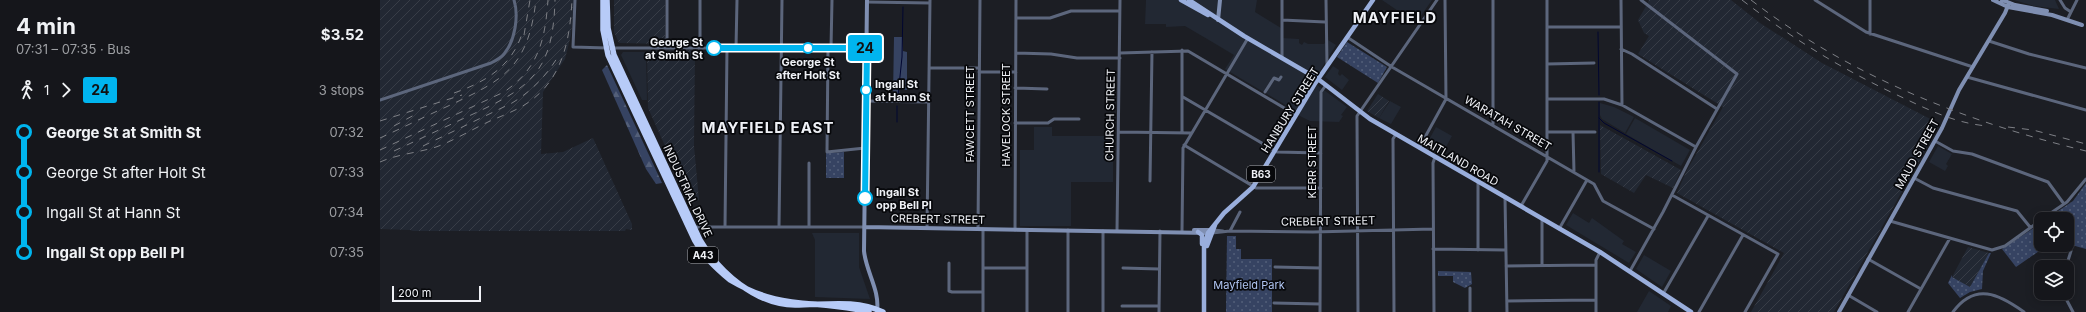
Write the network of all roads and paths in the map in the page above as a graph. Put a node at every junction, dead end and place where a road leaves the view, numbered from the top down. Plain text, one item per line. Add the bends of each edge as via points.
1 (514, 0) edge
2 (575, 0) edge
3 (603, 0) edge
4 (607, 0) edge
5 (667, 0) edge
6 (700, 0) edge
7 (737, 0) edge
8 (782, 0) edge
9 (832, 0) edge
10 (980, 0) edge
11 (1016, 0) edge
12 (1120, 0) edge
13 (1181, 0) edge
14 (1189, 0) edge
15 (1220, 0) edge
16 (1282, 0) edge
17 (1326, 0) edge
18 (1372, 0) edge
19 (1437, 0) edge
20 (1445, 0) edge
21 (1493, 0) edge
22 (1547, 0) edge
23 (1621, 0) edge
24 (1641, 0) edge
25 (1815, 0) edge
26 (1870, 0) edge
27 (1993, 0) edge
28 (2002, 0) edge
29 (2060, 0) edge
30 (2077, 0) edge
31 (867, 1) edge
32 (930, 1) edge
33 (2008, 5) junction
34 (1120, 11) junction
35 (2071, 12) junction
36 (1016, 18) junction
37 (2068, 18) junction
38 (1218, 20) junction
39 (1282, 20) junction
40 (1325, 22) junction
41 (2084, 26) edge
42 (1621, 27) junction
43 (1547, 28) junction
44 (1870, 34) junction
45 (1347, 37) junction
46 (1248, 38) junction
47 (1989, 41) junction
48 (609, 48) junction
49 (667, 48) junction
50 (700, 48) junction
51 (727, 48) junction
52 (736, 48) junction
53 (830, 48) junction
54 (867, 48) junction
55 (781, 49) junction
56 (1621, 49) junction
57 (1182, 50) junction
58 (1152, 52) junction
59 (1016, 53) junction
60 (1120, 53) junction
61 (1120, 58) junction
62 (1282, 58) junction
63 (1594, 63) dead end
64 (1547, 64) junction
65 (1327, 67) junction
66 (1392, 67) junction
67 (1973, 67) junction
68 (930, 68) junction
69 (2086, 68) edge
70 (979, 70) junction
71 (1016, 72) junction
72 (1227, 74) junction
73 (1281, 76) dead end
74 (1967, 77) junction
75 (1318, 79) junction
76 (1326, 85) junction
77 (1015, 88) junction
78 (1047, 89) dead end
79 (1265, 92) dead end
80 (1182, 97) junction
81 (1446, 99) junction
82 (1547, 99) junction
83 (380, 100) edge
84 (866, 101) junction
85 (929, 102) junction
86 (1622, 105) junction
87 (1717, 109) junction
88 (1205, 110) junction
89 (2086, 110) edge
90 (1360, 112) junction
91 (1296, 115) junction
92 (1079, 119) dead end
93 (1015, 123) junction
94 (1493, 125) junction
95 (1118, 132) junction
96 (1151, 132) junction
97 (1182, 132) junction
98 (1547, 132) junction
99 (1573, 132) junction
100 (1595, 132) dead end
101 (1191, 133) junction
102 (1396, 134) junction
103 (1935, 141) junction
104 (1184, 145) junction
105 (1696, 147) junction
106 (865, 148) junction
107 (1419, 148) junction
108 (1275, 151) junction
109 (1321, 153) junction
110 (1548, 156) junction
111 (1435, 157) junction
112 (809, 163) dead end
113 (1574, 172) junction
114 (1914, 178) junction
115 (2086, 179) edge
116 (1587, 180) junction
117 (1150, 181) dead end
118 (1478, 181) junction
119 (1253, 187) junction
120 (1321, 188) junction
121 (1672, 195) junction
122 (1505, 197) junction
123 (2064, 204) junction
124 (1521, 206) junction
125 (1240, 212) dead end
126 (2052, 212) edge
127 (1708, 216) junction
128 (1542, 219) junction
129 (1890, 221) junction
130 (2034, 225) edge
131 (694, 227) junction
132 (725, 227) junction
133 (779, 227) junction
134 (809, 227) junction
135 (864, 227) junction
136 (928, 228) junction
137 (2030, 228) junction
138 (978, 229) junction
139 (983, 229) junction
140 (1394, 229) junction
141 (1433, 229) junction
142 (1559, 229) junction
143 (1654, 229) junction
144 (1015, 230) junction
145 (1027, 230) junction
146 (1068, 230) junction
147 (1357, 230) junction
148 (1103, 231) junction
149 (1117, 231) junction
150 (1160, 231) junction
151 (1182, 231) junction
152 (1211, 231) junction
153 (1230, 231) junction
154 (1321, 231) junction
155 (1198, 232) junction
156 (1743, 236) junction
157 (1950, 238) junction
158 (1433, 249) junction
159 (1478, 250) junction
160 (1506, 250) junction
161 (1600, 252) junction
162 (1204, 255) junction
163 (1868, 259) junction
164 (949, 263) dead end
165 (1542, 265) junction
166 (1506, 266) junction
167 (1596, 266) junction
168 (1275, 267) dead end
169 (983, 268) junction
170 (1027, 268) junction
171 (1123, 268) dead end
172 (1320, 268) junction
173 (1159, 269) junction
174 (1630, 272) junction
175 (1470, 288) dead end
176 (1921, 289) junction
177 (983, 292) junction
178 (1663, 294) junction
179 (1848, 295) junction
180 (1596, 300) junction
181 (2067, 300) edge
182 (1507, 301) junction
183 (1274, 303) dead end
184 (1320, 304) junction
185 (1122, 306) dead end
186 (1159, 306) junction
187 (852, 309) junction
188 (877, 311) edge
189 (859, 312) edge
190 (869, 312) edge
191 (883, 312) edge
192 (983, 312) edge
193 (1027, 312) edge
194 (1068, 312) edge
195 (1102, 312) edge
196 (1159, 312) edge
197 (1204, 312) edge
198 (1320, 312) edge
199 (1358, 312) edge
200 (1394, 312) edge
201 (1434, 312) edge
202 (1470, 312) edge
203 (1507, 312) edge
204 (1596, 312) edge
205 (1691, 312) edge
206 (1699, 312) edge
207 (1745, 312) edge
208 (1839, 312) edge
209 (1877, 312) edge
210 (1908, 312) edge
211 (1952, 312) edge
212 (2024, 312) edge
213 (2073, 312) edge

1 - 83 street via 515,31 504,55 491,63
2 - 48 street via 573,47
3 - 48 highway, INDUSTRIAL DRIVE / A43 via 603,30
4 - 48 highway, INDUSTRIAL DRIVE / A43
5 - 49 street
6 - 50 street
7 - 52 street
8 - 55 street
9 - 53 street
10 - 70 street, FAWCETT STREET
11 - 36 street, HAVELOCK STREET
12 - 34 street, CHURCH STREET
13 - 38 main road, MAITLAND ROAD
14 - 38 main road, MAITLAND ROAD
15 - 38 main road
16 - 39 street
17 - 40 street
18 - 45 main road, HANBURY STREET / B63
19 - 66 street
20 - 81 street
21 - 94 street
22 - 43 street
23 - 42 street
24 - 87 street via 1737,74
25 - 44 street
26 - 44 street
27 - 33 main road
28 - 33 main road
29 - 35 street
30 - 35 street
31 - 32 street
31 - 54 main road
32 - 68 street
33 - 37 main road via 2053,12
33 - 41 main road via 2052,15
33 - 47 main road, MAUD STREET
34 - 36 street via 1071,11 1050,18
34 - 60 street, CHURCH STREET
35 - 37 street
36 - 59 street, HAVELOCK STREET
37 - 41 main road
38 - 46 main road, MAITLAND ROAD
39 - 40 street
39 - 62 street
40 - 65 street
42 - 43 street
42 - 56 street
43 - 64 street
44 - 67 street
45 - 65 main road, HANBURY STREET / B63
45 - 66 street, WARATAH STREET
46 - 62 main road, MAITLAND ROAD
46 - 72 street
47 - 67 main road, MAUD STREET
47 - 69 street
48 - 49 street
48 - 131 highway, INDUSTRIAL DRIVE / A43
48 - 187 highway, INDUSTRIAL DRIVE / A43 via 692,237 706,258 748,295 766,304 791,309
49 - 50 street
50 - 51 street
51 - 52 street
51 - 132 street
52 - 55 street
53 - 54 street
53 - 55 street
53 - 106 street via 827,152
54 - 84 main road
55 - 133 street
56 - 86 street
56 - 87 street
57 - 58 street
57 - 72 street via 1193,53
57 - 80 street
58 - 60 street
58 - 96 street
59 - 61 street via 1076,58
59 - 71 street, HAVELOCK STREET
60 - 61 street, CHURCH STREET
61 - 95 street, CHURCH STREET
62 - 75 main road, MAITLAND ROAD
63 - 64 street
64 - 82 street
65 - 75 main road, HANBURY STREET / B63
66 - 81 street, WARATAH STREET
66 - 90 street
67 - 74 main road, MAUD STREET
68 - 70 street
68 - 85 street
70 - 71 street
70 - 138 street, FAWCETT STREET
71 - 77 street, HAVELOCK STREET
72 - 88 street
72 - 91 street
73 - 79 street via 1279,80 1273,77
74 - 89 street
74 - 103 main road, MAUD STREET
75 - 76 main road, MAITLAND ROAD
75 - 91 main road, HANBURY STREET / B63
76 - 90 main road, MAITLAND ROAD
76 - 109 street, KERR STREET via 1321,92
77 - 78 street
77 - 93 street, HAVELOCK STREET
80 - 88 street
80 - 97 street
81 - 94 street, WARATAH STREET
81 - 107 street
82 - 86 street via 1604,99
82 - 98 street
84 - 85 street
84 - 106 main road
85 - 136 street
86 - 105 street
87 - 105 street
88 - 101 street
88 - 108 street
90 - 102 main road, MAITLAND ROAD
90 - 147 street via 1357,120
91 - 108 main road, HANBURY STREET / B63
92 - 93 street via 1054,119 1048,123
93 - 144 street, HAVELOCK STREET
94 - 110 street, WARATAH STREET
95 - 96 street
95 - 149 street, CHURCH STREET
96 - 97 street
96 - 117 street
97 - 101 street
98 - 99 street
98 - 110 street
99 - 100 street
99 - 113 street
101 - 104 street
102 - 107 main road, MAITLAND ROAD
102 - 140 street via 1393,139
103 - 114 main road, MAUD STREET
103 - 123 street via 1953,151 1972,154 2048,182
104 - 119 street
104 - 151 street
105 - 121 street
106 - 135 main road
107 - 111 main road, MAITLAND ROAD
108 - 109 street
108 - 119 main road, HANBURY STREET / B63
109 - 120 street, KERR STREET
110 - 113 street, WARATAH STREET
110 - 124 street
111 - 118 main road, MAITLAND ROAD
111 - 141 street
112 - 134 street
113 - 116 street, WARATAH STREET
114 - 129 main road, MAUD STREET
114 - 137 street via 1933,188 2017,211
115 - 123 street
116 - 142 street
116 - 143 street, WARATAH STREET via 1594,184 1603,201
118 - 122 main road, MAITLAND ROAD
118 - 159 street
119 - 120 street
119 - 152 main road, HANBURY STREET / B63 via 1224,213
120 - 154 street, KERR STREET
121 - 127 street
121 - 143 street
122 - 124 main road, MAITLAND ROAD
122 - 160 street
123 - 126 street
124 - 128 main road, MAITLAND ROAD
125 - 153 street
127 - 156 street
127 - 178 street
128 - 142 main road, MAITLAND ROAD
128 - 165 street
129 - 157 street
129 - 163 main road, MAUD STREET
130 - 137 street
131 - 132 street, CREBERT STREET
131 - 188 highway, INDUSTRIAL DRIVE / A43 via 705,249 715,261 750,291 764,299 784,304 852,304
132 - 133 street, CREBERT STREET
133 - 134 street, CREBERT STREET
134 - 135 street, CREBERT STREET
135 - 136 main road, CREBERT STREET
135 - 188 main road via 865,257 876,291
136 - 138 main road, CREBERT STREET
137 - 157 street via 1999,249 1992,250
138 - 139 main road, CREBERT STREET
139 - 144 main road, CREBERT STREET
139 - 169 street
140 - 141 street, CREBERT STREET
140 - 147 street, CREBERT STREET
140 - 200 street
141 - 158 street
142 - 161 main road, MAITLAND ROAD
143 - 174 street
144 - 145 main road, CREBERT STREET
145 - 146 main road, CREBERT STREET
145 - 170 street
146 - 148 main road, CREBERT STREET
146 - 194 street
147 - 154 street, CREBERT STREET
147 - 199 street
148 - 149 main road, CREBERT STREET
148 - 195 street
149 - 150 main road, CREBERT STREET
150 - 151 main road, CREBERT STREET
150 - 173 street
151 - 152 main road, CREBERT STREET
151 - 155 main road, CREBERT STREET
152 - 153 street, CREBERT STREET
152 - 155 main road, CREBERT STREET
152 - 162 main road, B63 via 1205,239
153 - 154 street, CREBERT STREET
154 - 172 street, KERR STREET
155 - 162 main road, B63 via 1202,235
156 - 206 street
156 - 207 street via 1778,254
157 - 176 street
158 - 159 street
158 - 201 street
159 - 160 street
160 - 166 street
161 - 167 street via 1596,258
161 - 174 main road, MAITLAND ROAD
162 - 197 main road, B63
163 - 176 street
163 - 179 main road, MAUD STREET
164 - 177 street via 948,291
165 - 166 street
165 - 167 street
166 - 182 street
167 - 180 street
168 - 172 street
169 - 170 street
169 - 177 street
170 - 193 street
171 - 173 street
172 - 184 street, KERR STREET
173 - 186 street
174 - 178 main road, MAITLAND ROAD
175 - 202 street
176 - 210 street
177 - 192 street
178 - 205 main road, MAITLAND ROAD
179 - 208 main road, MAUD STREET
179 - 209 street
180 - 182 street
180 - 204 street
181 - 213 street
182 - 203 street
183 - 184 street
184 - 198 street, KERR STREET
185 - 186 street
186 - 196 street
187 - 189 highway
187 - 190 highway, INDUSTRIAL DRIVE / A43
188 - 191 highway, INDUSTRIAL DRIVE / A43
211 - 212 street via 1963,301 1984,294 2004,298

